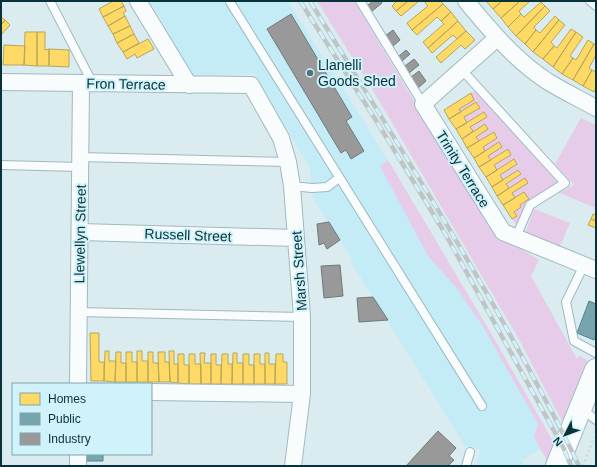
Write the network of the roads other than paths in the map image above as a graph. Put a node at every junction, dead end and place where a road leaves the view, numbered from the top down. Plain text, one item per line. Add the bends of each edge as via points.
1 (50, 1) edge
2 (138, 1) edge
3 (360, 1) edge
4 (466, 1) edge
5 (590, 1) edge
6 (230, 2) dead end
7 (596, 6) edge
8 (497, 38) junction
9 (462, 70) junction
10 (248, 80) joint
11 (1, 82) edge
12 (87, 84) junction
13 (189, 85) junction
14 (423, 104) junction
15 (596, 108) edge
16 (80, 162) junction
17 (288, 162) junction
18 (1, 165) edge
19 (339, 178) junction
20 (292, 186) junction
21 (80, 232) junction
22 (516, 237) junction
23 (296, 238) junction
24 (590, 267) edge
25 (79, 312) junction
26 (302, 317) junction
27 (592, 351) edge
28 (596, 370) edge
29 (78, 383) edge
30 (152, 392) edge
31 (302, 394) junction
32 (482, 406) dead end
33 (588, 414) edge
34 (470, 452) dead end
35 (78, 455) edge
36 (561, 458) edge
37 (78, 466) edge
38 (293, 466) edge
39 (466, 466) edge

1 - 12 lane
2 - 13 street
3 - 14 lane
4 - 8 street
5 - 7 lane
6 - 19 lane
8 - 9 street
8 - 15 street via 547,81
9 - 14 street
9 - 22 lane via 565,183 530,206
10 - 13 street, Fron Terrace
10 - 17 street, Marsh Street via 282,138
11 - 12 street, Fron Terrace
12 - 13 street, Fron Terrace
12 - 16 street, Llewellyn Street
14 - 22 street, Trinity Terrace via 503,232
16 - 17 lane
16 - 18 lane
16 - 21 street, Llewellyn Street
17 - 20 street, Marsh Street
19 - 20 lane via 327,186
19 - 32 lane
20 - 23 street, Marsh Street
21 - 23 street, Russell Street
21 - 25 street, Llewellyn Street
22 - 24 street, Trinity Terrace
23 - 26 street, Marsh Street
24 - 27 lane via 566,302 574,341
25 - 26 lane
25 - 29 street, Llewellyn Street
26 - 31 street, Marsh Street
28 - 33 main road
30 - 31 street
31 - 38 street, Marsh Street
33 - 36 main road
34 - 39 lane
35 - 37 street

